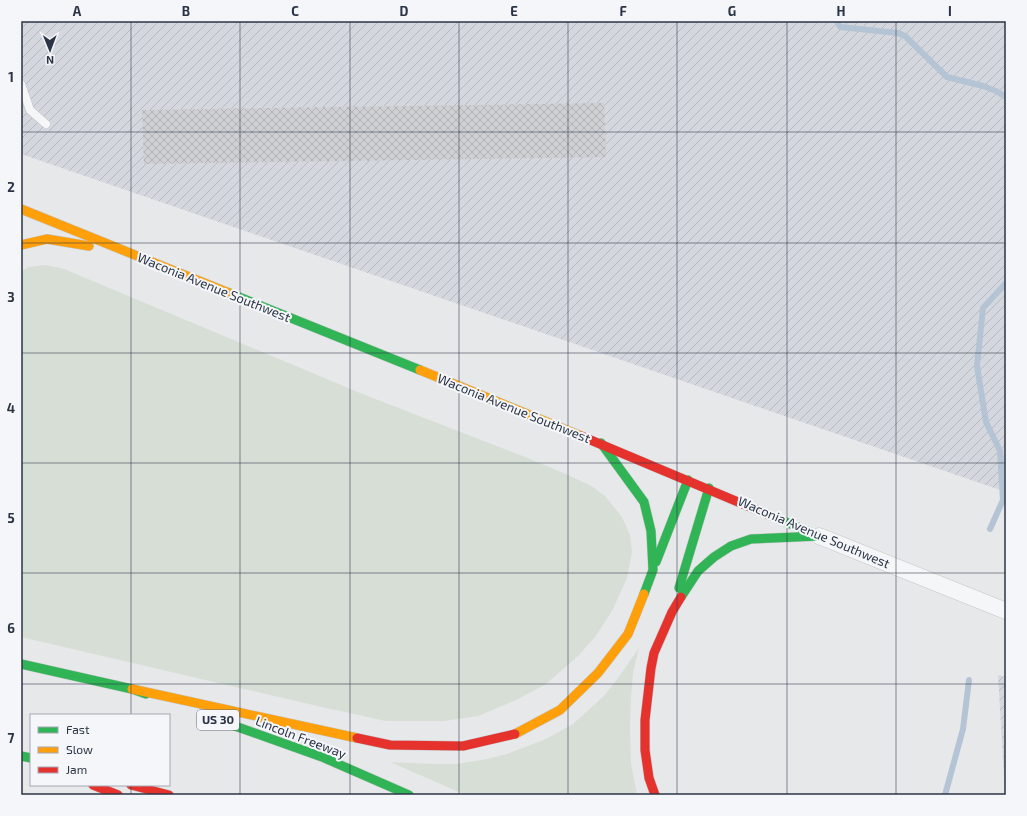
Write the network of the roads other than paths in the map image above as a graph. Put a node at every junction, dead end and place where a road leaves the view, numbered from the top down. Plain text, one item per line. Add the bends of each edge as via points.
1 (21, 84) edge
2 (46, 124) dead end
3 (21, 209) edge
4 (21, 245) edge
5 (126, 252) junction
6 (601, 443) junction
7 (688, 480) junction
8 (709, 488) junction
9 (819, 536) junction
10 (653, 570) junction
11 (1006, 611) edge
12 (672, 612) junction
13 (21, 664) edge
14 (132, 689) junction
15 (198, 713) dead end
16 (212, 718) dead end
17 (96, 786) edge
18 (135, 786) edge
19 (118, 795) edge
20 (169, 795) edge
21 (409, 795) edge
22 (655, 795) edge

1 - 2 lane via 30,110
3 - 5 main road, Waconia Avenue Southwest
4 - 5 main road via 47,239
5 - 6 main road, Waconia Avenue Southwest
6 - 7 main road, Waconia Avenue Southwest
6 - 10 main road via 644,502 652,531
7 - 8 main road, Waconia Avenue Southwest
7 - 10 main road
8 - 9 main road, Waconia Avenue Southwest
8 - 12 main road
9 - 11 street, Waconia Avenue Southwest
9 - 12 main road via 751,539 732,546 698,571
10 - 14 main road via 628,634 598,674 560,710 517,734 463,746 390,746
12 - 22 main road via 654,653 645,720 645,750 649,778
13 - 14 main road, US 30
14 - 15 main road, US 30
16 - 21 main road, Lincoln Freeway / US 30 via 322,757
17 - 19 main road
18 - 20 main road

